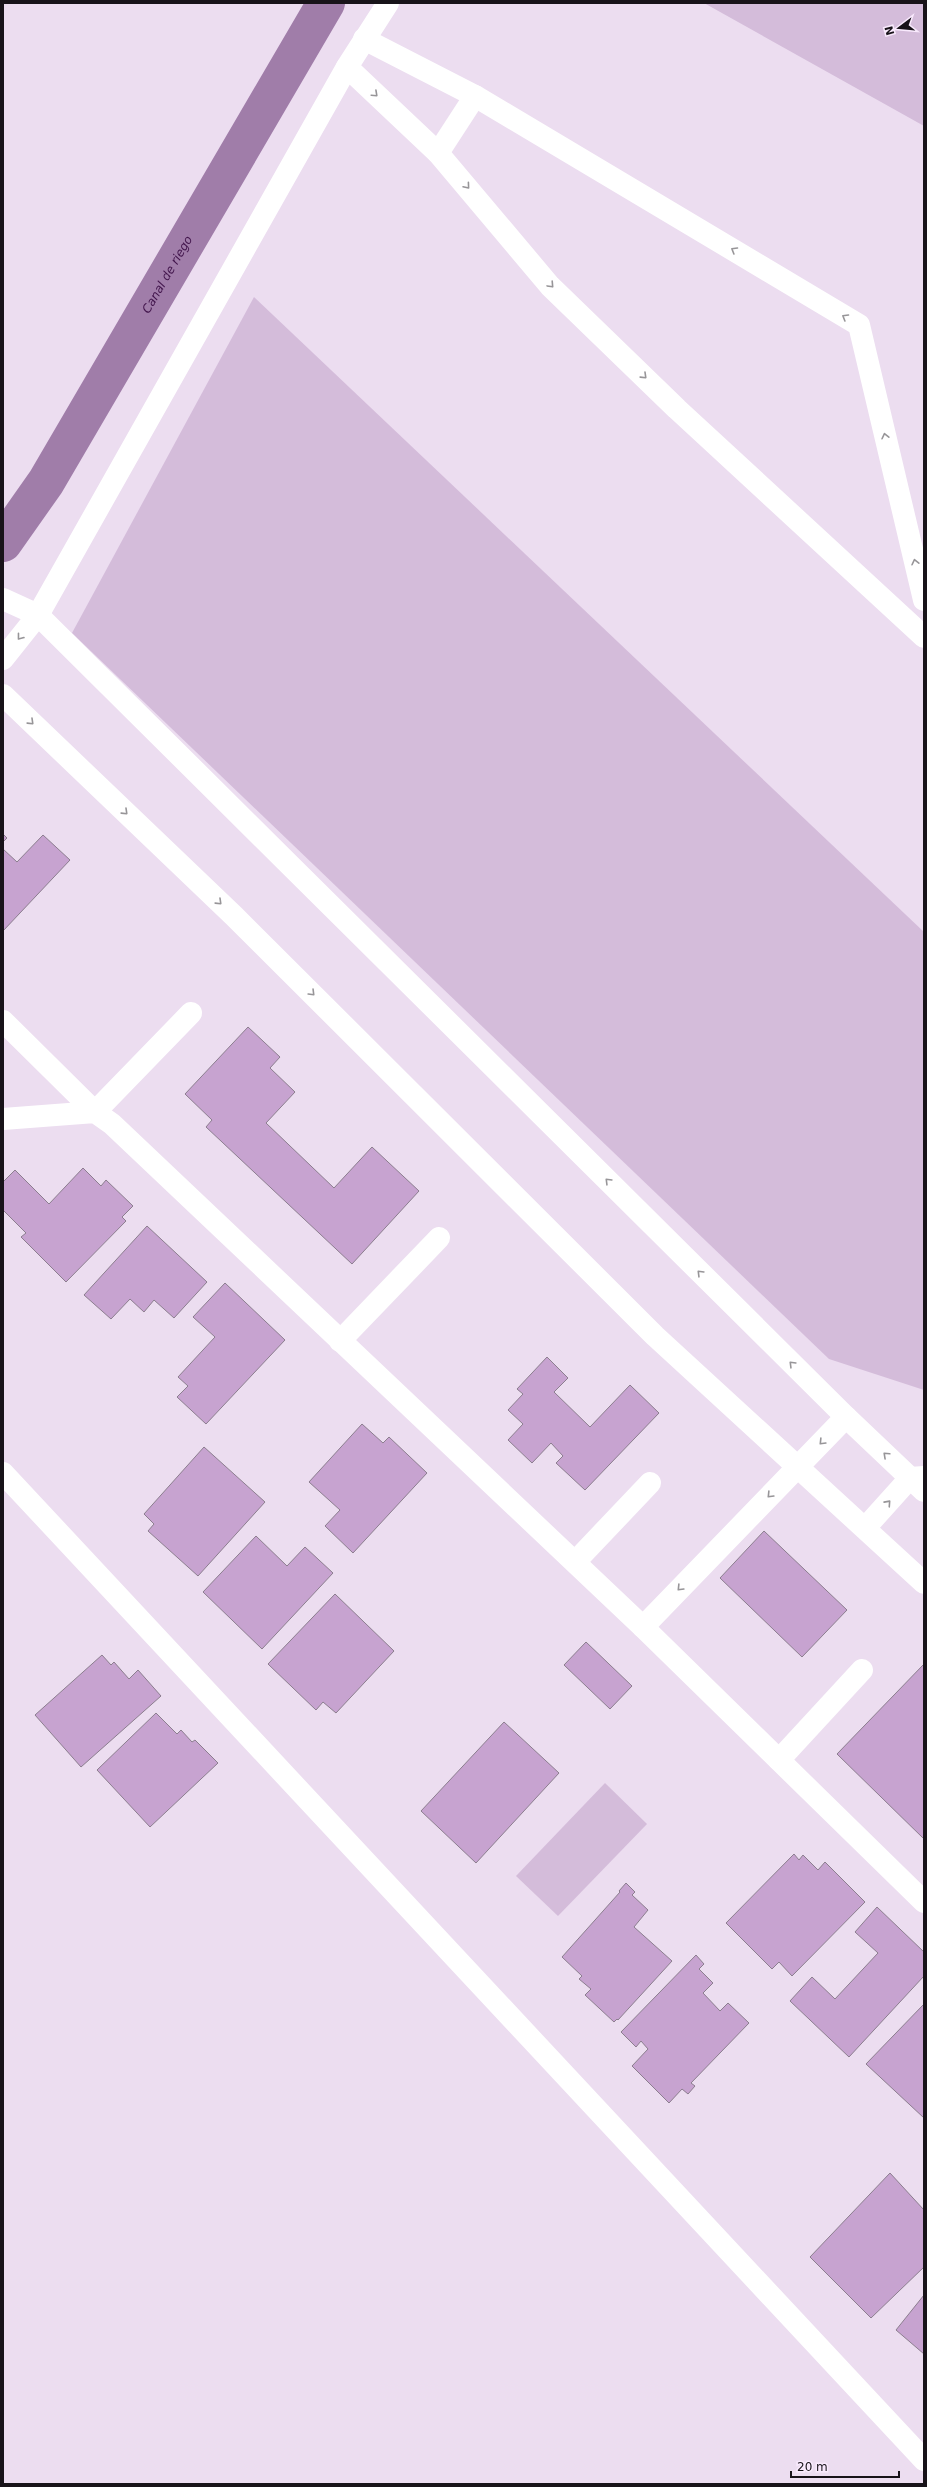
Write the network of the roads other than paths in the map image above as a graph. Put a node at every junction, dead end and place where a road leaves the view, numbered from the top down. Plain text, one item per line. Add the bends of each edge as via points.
1 (388, 3) edge
2 (364, 39) junction
3 (347, 67) junction
4 (475, 96) junction
5 (438, 153) junction
6 (3, 599) edge
7 (924, 600) edge
8 (38, 615) junction
9 (924, 637) edge
10 (3, 659) edge
11 (3, 695) edge
12 (191, 1013) dead end
13 (3, 1022) edge
14 (95, 1112) junction
15 (3, 1119) edge
16 (439, 1238) dead end
17 (340, 1341) junction
18 (846, 1417) junction
19 (798, 1467) junction
20 (3, 1473) edge
21 (919, 1482) edge
22 (650, 1483) dead end
23 (865, 1528) junction
24 (575, 1562) junction
25 (924, 1583) edge
26 (643, 1626) junction
27 (862, 1670) dead end
28 (779, 1760) junction
29 (924, 1902) edge
30 (924, 2460) edge

1 - 2 street
2 - 3 street
2 - 4 street
3 -> 5 street
3 - 8 street
4 - 5 street
7 -> 4 street via 859,325
5 -> 9 street via 550,286 677,409
6 - 8 street
8 -> 10 street
18 -> 8 street
11 -> 19 street via 239,921 655,1336
12 - 14 street
13 - 14 street
14 - 15 street
14 - 17 street via 112,1124
16 - 17 street
17 - 24 street
18 -> 19 street
21 -> 18 street
19 - 23 street
19 -> 26 street
20 - 30 street
23 -> 21 street
22 - 24 street
23 - 25 street
24 - 26 street
26 - 28 street
27 - 28 street
28 - 29 street

